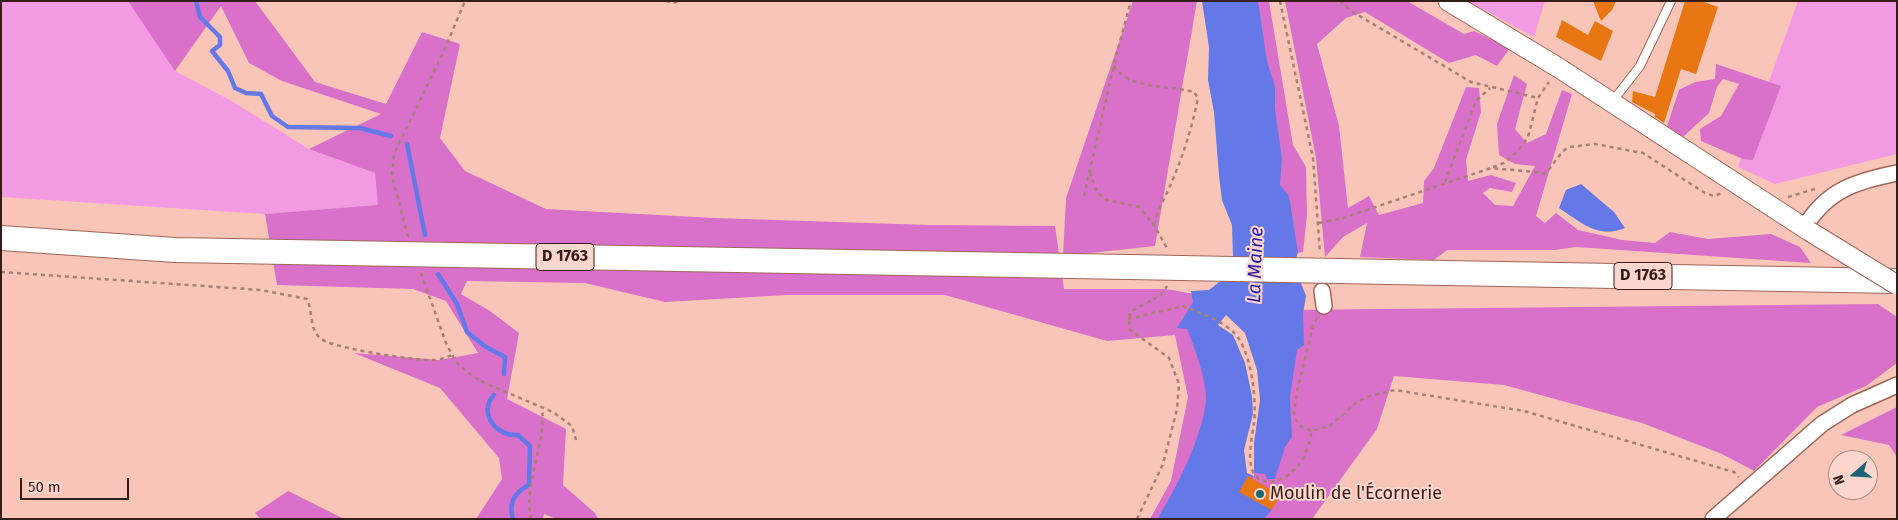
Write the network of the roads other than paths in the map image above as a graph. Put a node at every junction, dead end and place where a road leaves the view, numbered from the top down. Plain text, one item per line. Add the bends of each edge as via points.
1 (1448, 1) edge
2 (1671, 1) edge
3 (1612, 103) junction
4 (1897, 173) edge
5 (1807, 229) junction
6 (1, 238) edge
7 (1897, 281) edge
8 (1897, 286) edge
9 (1897, 385) edge
10 (1713, 519) edge

1 - 3 street
2 - 3 lane via 1640,66
3 - 5 street
4 - 5 street via 1865,179 1841,189 1818,209
5 - 8 street, bridge
6 - 7 main road, D 1763, bridge via 184,250
9 - 10 street via 1822,424

